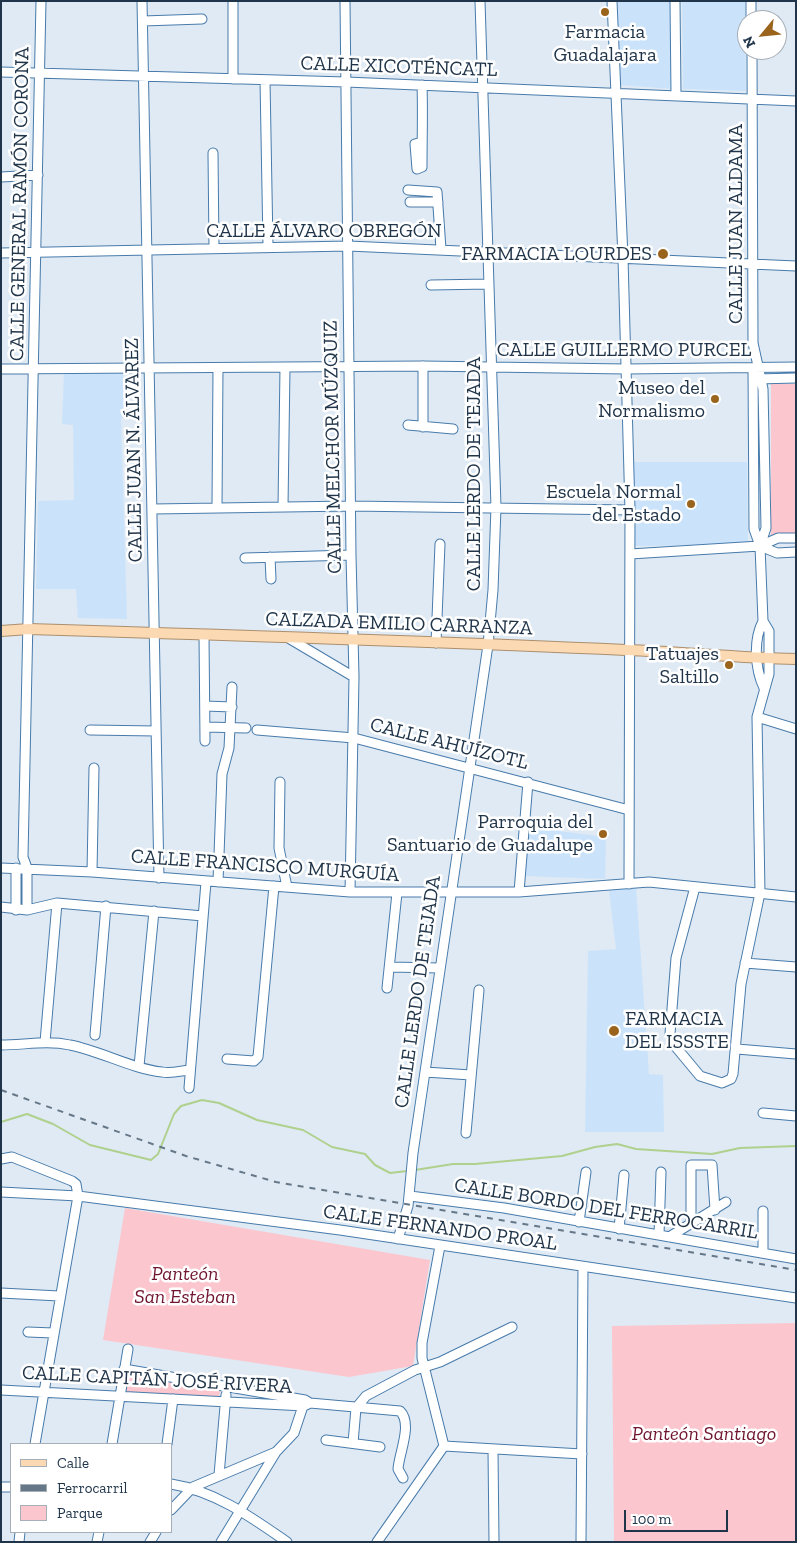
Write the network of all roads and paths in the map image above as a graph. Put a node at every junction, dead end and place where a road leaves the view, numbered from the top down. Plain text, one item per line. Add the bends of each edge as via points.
1 (41, 1) edge
2 (142, 1) edge
3 (233, 1) edge
4 (346, 1) edge
5 (480, 1) edge
6 (612, 1) edge
7 (675, 1) edge
8 (202, 20) dead end
9 (143, 21) junction
10 (752, 60) edge
11 (1, 72) edge
12 (40, 73) junction
13 (145, 76) junction
14 (233, 79) junction
15 (265, 80) junction
16 (346, 82) junction
17 (422, 85) junction
18 (483, 88) junction
19 (614, 92) junction
20 (676, 95) junction
21 (753, 99) junction
22 (796, 101) edge
23 (422, 142) dead end
24 (213, 153) dead end
25 (38, 175) junction
26 (1, 176) edge
27 (408, 190) dead end
28 (410, 202) dead end
29 (438, 202) junction
30 (268, 246) junction
31 (348, 246) junction
32 (214, 248) junction
33 (441, 249) junction
34 (148, 250) junction
35 (488, 251) junction
36 (37, 252) junction
37 (1, 253) edge
38 (623, 258) junction
39 (754, 264) junction
40 (796, 266) edge
41 (489, 284) junction
42 (432, 285) dead end
43 (349, 366) junction
44 (423, 366) junction
45 (796, 367) edge
46 (150, 368) junction
47 (218, 368) junction
48 (285, 368) junction
49 (492, 368) junction
50 (756, 368) junction
51 (1, 369) edge
52 (626, 369) junction
53 (35, 370) junction
54 (796, 378) edge
55 (757, 379) junction
56 (408, 425) dead end
57 (423, 427) junction
58 (454, 429) dead end
59 (351, 506) junction
60 (284, 507) junction
61 (496, 507) junction
62 (217, 508) junction
63 (153, 509) junction
64 (630, 510) junction
65 (796, 538) edge
66 (440, 544) dead end
67 (760, 546) junction
68 (796, 552) edge
69 (630, 554) junction
70 (351, 555) junction
71 (270, 557) junction
72 (245, 558) dead end
73 (271, 579) dead end
74 (763, 621) junction
75 (29, 629) junction
76 (1, 631) edge
77 (154, 633) junction
78 (204, 634) junction
79 (290, 639) junction
80 (354, 640) junction
81 (436, 643) junction
82 (488, 645) junction
83 (628, 650) junction
84 (757, 658) junction
85 (768, 658) junction
86 (796, 659) edge
87 (354, 677) junction
88 (232, 687) dead end
89 (764, 688) junction
90 (205, 706) junction
91 (232, 706) junction
92 (757, 717) junction
93 (205, 727) junction
94 (231, 728) junction
95 (246, 728) dead end
96 (796, 729) edge
97 (90, 730) dead end
98 (156, 730) junction
99 (257, 730) dead end
100 (354, 738) junction
101 (205, 741) dead end
102 (468, 767) junction
103 (94, 768) dead end
104 (280, 782) dead end
105 (528, 782) junction
106 (629, 810) junction
107 (23, 857) junction
108 (1, 868) edge
109 (16, 868) junction
110 (27, 868) junction
111 (92, 872) junction
112 (160, 878) junction
113 (206, 882) junction
114 (218, 882) junction
115 (630, 884) junction
116 (274, 886) junction
117 (287, 887) junction
118 (695, 887) junction
119 (350, 892) junction
120 (519, 892) junction
121 (398, 893) junction
122 (760, 893) junction
123 (450, 894) junction
124 (796, 897) edge
125 (57, 902) junction
126 (106, 906) junction
127 (1, 907) edge
128 (16, 910) junction
129 (27, 910) junction
130 (154, 911) junction
131 (203, 916) junction
132 (746, 963) junction
133 (390, 967) junction
134 (796, 967) edge
135 (439, 968) junction
136 (387, 988) dead end
137 (479, 990) dead end
138 (95, 1035) dead end
139 (45, 1042) junction
140 (1, 1045) edge
141 (737, 1049) junction
142 (796, 1054) edge
143 (227, 1059) dead end
144 (139, 1066) junction
145 (189, 1070) junction
146 (425, 1072) junction
147 (471, 1075) junction
148 (189, 1088) dead end
149 (763, 1113) dead end
150 (796, 1116) edge
151 (466, 1133) dead end
152 (1, 1159) edge
153 (586, 1172) dead end
154 (661, 1172) dead end
155 (624, 1175) dead end
156 (1, 1192) edge
157 (78, 1196) junction
158 (410, 1196) junction
159 (726, 1202) dead end
160 (715, 1210) junction
161 (763, 1211) dead end
162 (579, 1222) junction
163 (691, 1224) junction
164 (619, 1229) junction
165 (659, 1235) junction
166 (669, 1237) junction
167 (398, 1239) junction
168 (440, 1246) junction
169 (763, 1253) junction
170 (796, 1259) edge
171 (583, 1267) junction
172 (1, 1293) edge
173 (59, 1296) junction
174 (796, 1298) edge
175 (512, 1327) dead end
176 (28, 1332) dead end
177 (53, 1333) junction
178 (128, 1349) dead end
179 (423, 1368) junction
180 (124, 1369) junction
181 (227, 1388) junction
182 (1, 1390) edge
183 (44, 1393) junction
184 (120, 1395) junction
185 (173, 1399) junction
186 (226, 1401) junction
187 (306, 1403) junction
188 (356, 1408) junction
189 (326, 1440) dead end
190 (35, 1443) edge
191 (112, 1443) edge
192 (167, 1443) edge
193 (354, 1444) junction
194 (444, 1446) junction
195 (380, 1447) dead end
196 (493, 1450) junction
197 (276, 1452) junction
198 (582, 1454) junction
199 (219, 1475) junction
200 (403, 1478) dead end
201 (172, 1484) edge
202 (193, 1487) junction
203 (172, 1509) edge
204 (241, 1510) junction
205 (276, 1539) edge
206 (221, 1542) edge
207 (287, 1542) edge
208 (377, 1542) edge
209 (494, 1542) edge
210 (581, 1542) edge

1 - 12 street, CALLE GENERAL RAMÓN CORONA
2 - 9 street, CALLE JUAN N. ÁLVAREZ
3 - 14 street
4 - 16 street, CALLE MELCHOR MÚZQUIZ
5 - 18 street, CALLE LERDO DE TEJADA
6 - 19 street
7 - 20 street
8 - 9 street
9 - 13 street, CALLE JUAN N. ÁLVAREZ
10 - 21 street, CALLE JUAN ALDAMA
11 - 12 street, CALLE XICOTÉNCATL
12 - 13 street, CALLE XICOTÉNCATL
12 - 25 street, CALLE GENERAL RAMÓN CORONA
13 - 14 street, CALLE XICOTÉNCATL
13 - 34 street, CALLE JUAN N. ÁLVAREZ
14 - 15 street, CALLE XICOTÉNCATL
15 - 16 street, CALLE XICOTÉNCATL
15 - 30 street
16 - 17 street, CALLE XICOTÉNCATL
16 - 31 street, CALLE MELCHOR MÚZQUIZ
17 - 18 street, CALLE XICOTÉNCATL
17 - 23 street
18 - 19 street, CALLE XICOTÉNCATL
18 - 35 street, CALLE LERDO DE TEJADA
19 - 20 street, CALLE XICOTÉNCATL
19 - 38 street
20 - 21 street, CALLE XICOTÉNCATL
21 - 22 street, CALLE XICOTÉNCATL
21 - 39 street, CALLE JUAN ALDAMA
24 - 32 street
25 - 26 street
25 - 36 street, CALLE GENERAL RAMÓN CORONA
27 - 29 street via 435,191
28 - 29 street
29 - 33 street
30 - 31 street, CALLE ÁLVARO OBREGÓN
30 - 32 street, CALLE ÁLVARO OBREGÓN
31 - 33 street, CALLE ÁLVARO OBREGÓN
31 - 43 street, CALLE MELCHOR MÚZQUIZ
32 - 34 street, CALLE ÁLVARO OBREGÓN
33 - 35 street, CALLE ÁLVARO OBREGÓN
34 - 36 street, CALLE ÁLVARO OBREGÓN
34 - 46 street, CALLE JUAN N. ÁLVAREZ
35 - 38 street, CALLE ÁLVARO OBREGÓN
35 - 41 street, CALLE LERDO DE TEJADA
36 - 37 street, CALLE ÁLVARO OBREGÓN
36 - 53 street, CALLE GENERAL RAMÓN CORONA
38 - 39 street, CALLE ÁLVARO OBREGÓN
38 - 52 street
39 - 40 street, CALLE ÁLVARO OBREGÓN
39 - 50 street, CALLE JUAN ALDAMA
41 - 42 street
41 - 49 street, CALLE LERDO DE TEJADA
43 - 44 street, CALLE GUILLERMO PURCEL
43 - 48 street, CALLE GUILLERMO PURCEL
43 - 59 street, CALLE MELCHOR MÚZQUIZ
44 - 49 street, CALLE GUILLERMO PURCEL
44 - 57 street
45 - 50 street, CALLE GUILLERMO PURCEL
46 - 47 street, CALLE GUILLERMO PURCEL
46 - 53 street, CALLE GUILLERMO PURCEL
46 - 63 street, CALLE JUAN N. ÁLVAREZ
47 - 48 street, CALLE GUILLERMO PURCEL
47 - 62 street
48 - 60 street
49 - 52 street, CALLE GUILLERMO PURCEL
49 - 61 street, CALLE LERDO DE TEJADA
50 - 52 street, CALLE GUILLERMO PURCEL
50 - 55 street, CALLE JUAN ALDAMA
51 - 53 street, CALLE GUILLERMO PURCEL
52 - 64 street
53 - 75 street, CALLE GENERAL RAMÓN CORONA
54 - 55 street, CALLE GUILLERMO PURCEL
55 - 67 street, CALLE JUAN ALDAMA via 754,529
56 - 57 street
57 - 58 street
59 - 60 street
59 - 61 street
59 - 70 street, CALLE MELCHOR MÚZQUIZ
60 - 62 street
61 - 64 street
61 - 82 street, CALLE LERDO DE TEJADA
62 - 63 street
63 - 77 street, CALLE JUAN N. ÁLVAREZ
64 - 69 street
65 - 67 street via 778,538
66 - 81 street
67 - 68 street via 777,553
67 - 69 street
67 - 74 street, CALLE JUAN ALDAMA
69 - 83 street
70 - 71 street
70 - 80 street, CALLE MELCHOR MÚZQUIZ
71 - 72 street
71 - 73 street
74 - 84 street, CALLE JUAN ALDAMA via 758,631
74 - 85 street, CALLE JUAN ALDAMA via 769,631
75 - 76 main road, CALZADA EMILIO CARRANZA
75 - 77 main road, CALZADA EMILIO CARRANZA
75 - 107 street, CALLE GENERAL RAMÓN CORONA
77 - 78 main road, CALZADA EMILIO CARRANZA
77 - 98 street, CALLE JUAN N. ÁLVAREZ
78 - 79 main road, CALZADA EMILIO CARRANZA
78 - 90 street
79 - 80 main road, CALZADA EMILIO CARRANZA
79 - 87 street
80 - 81 main road, CALZADA EMILIO CARRANZA
80 - 87 street, CALLE MELCHOR MÚZQUIZ
81 - 82 main road, CALZADA EMILIO CARRANZA
82 - 83 main road, CALZADA EMILIO CARRANZA
82 - 102 street, CALLE LERDO DE TEJADA
83 - 84 main road, CALZADA EMILIO CARRANZA
83 - 106 street
84 - 85 main road, CALZADA EMILIO CARRANZA
84 - 89 street, CALLE JUAN ALDAMA via 758,675
85 - 86 main road, CALZADA EMILIO CARRANZA
85 - 89 street, CALLE JUAN ALDAMA via 769,674
87 - 100 street, CALLE MELCHOR MÚZQUIZ
88 - 91 street
89 - 92 street, CALLE JUAN ALDAMA
90 - 91 street
90 - 93 street
91 - 94 street
92 - 96 street
92 - 122 street, CALLE JUAN ALDAMA
93 - 94 street
93 - 101 street
94 - 95 street
94 - 114 street via 222,774
97 - 98 street
98 - 112 street, CALLE JUAN N. ÁLVAREZ
99 - 100 street, CALLE AHUÍZOTL
100 - 102 street, CALLE AHUÍZOTL
100 - 119 street, CALLE MELCHOR MÚZQUIZ
102 - 105 street, CALLE AHUÍZOTL
102 - 123 street, CALLE LERDO DE TEJADA
103 - 111 street
104 - 117 street via 279,848
105 - 106 street, CALLE AHUÍZOTL
105 - 120 street
106 - 115 street
107 - 109 street
107 - 110 street, CALLE GENERAL RAMÓN CORONA
108 - 109 street, CALLE FRANCISCO MURGUÍA
109 - 110 street, CALLE FRANCISCO MURGUÍA
109 - 128 street
110 - 111 street, CALLE FRANCISCO MURGUÍA
110 - 129 street, CALLE GENERAL RAMÓN CORONA
111 - 112 street, CALLE FRANCISCO MURGUÍA
112 - 113 street, CALLE FRANCISCO MURGUÍA
113 - 114 street, CALLE FRANCISCO MURGUÍA
113 - 131 street
114 - 116 street, CALLE FRANCISCO MURGUÍA
115 - 118 street, CALLE FRANCISCO MURGUÍA via 648,882
115 - 120 street, CALLE FRANCISCO MURGUÍA
116 - 117 street, CALLE FRANCISCO MURGUÍA
116 - 143 street via 258,1057 252,1061
117 - 119 street, CALLE FRANCISCO MURGUÍA
118 - 122 street, CALLE FRANCISCO MURGUÍA
118 - 141 street, CALLE JUAN ALDAMA via 676,958 670,1034 675,1046 695,1071 712,1081 722,1083 731,1079
119 - 121 street, CALLE FRANCISCO MURGUÍA
120 - 123 street, CALLE FRANCISCO MURGUÍA
121 - 123 street, CALLE FRANCISCO MURGUÍA
121 - 133 street
122 - 124 street, CALLE FRANCISCO MURGUÍA
122 - 132 street, CALLE JUAN ALDAMA
123 - 135 street, CALLE LERDO DE TEJADA
125 - 126 street
125 - 129 street
125 - 139 street
126 - 130 street
126 - 138 street
127 - 128 street
128 - 129 street
130 - 131 street
130 - 144 street
131 - 145 street
132 - 134 street
132 - 141 street, CALLE JUAN ALDAMA
133 - 135 street
133 - 136 street
135 - 146 street, CALLE LERDO DE TEJADA
137 - 147 street
139 - 140 street
139 - 144 street via 94,1050
141 - 142 street
144 - 145 street via 164,1073
145 - 148 street
146 - 147 street
146 - 158 street, CALLE LERDO DE TEJADA
147 - 151 street
149 - 150 street
152 - 157 street via 12,1156 72,1181
153 - 162 street
154 - 165 street
155 - 164 street
156 - 157 street, CALLE FERNANDO PROAL
157 - 167 street, CALLE FERNANDO PROAL
157 - 173 street
158 - 162 street, CALLE BORDO DEL FERROCARRIL
158 - 167 street, CALLE LERDO DE TEJADA
159 - 160 street
160 - 163 street
160 - 163 street via 712,1165 691,1165
161 - 169 street
162 - 164 street, CALLE BORDO DEL FERROCARRIL
163 - 166 street
164 - 165 street, CALLE BORDO DEL FERROCARRIL
165 - 166 street, CALLE BORDO DEL FERROCARRIL
166 - 169 street, CALLE BORDO DEL FERROCARRIL
167 - 168 street, CALLE FERNANDO PROAL
168 - 171 street, CALLE FERNANDO PROAL
168 - 179 street via 422,1344
169 - 170 street, CALLE BORDO DEL FERROCARRIL
171 - 174 street, CALLE FERNANDO PROAL
171 - 198 street
172 - 173 street
173 - 177 street
175 - 179 street
176 - 177 street
177 - 183 street
178 - 180 street
179 - 188 street via 366,1396
179 - 194 street
180 - 181 street, CALLE CAPITÁN JOSÉ RIVERA
180 - 184 street
181 - 186 street
181 - 187 street, CALLE CAPITÁN JOSÉ RIVERA
182 - 183 street, CALLE CAPITÁN JOSÉ RIVERA
183 - 184 street, CALLE CAPITÁN JOSÉ RIVERA
183 - 190 street
184 - 185 street, CALLE CAPITÁN JOSÉ RIVERA
184 - 191 street
185 - 186 street, CALLE CAPITÁN JOSÉ RIVERA
185 - 192 street
186 - 187 street, CALLE CAPITÁN JOSÉ RIVERA
186 - 199 street
187 - 188 street, CALLE CAPITÁN JOSÉ RIVERA
187 - 197 street via 294,1433
188 - 193 street
188 - 200 street, CALLE CAPITÁN JOSÉ RIVERA via 400,1411 405,1428 398,1469
189 - 193 street
193 - 195 street
194 - 196 street
194 - 208 street
196 - 198 street
196 - 209 street
197 - 199 street
197 - 204 street
198 - 210 street
199 - 202 street
201 - 202 street
202 - 203 street
202 - 204 street
204 - 205 street
204 - 206 street
205 - 207 street

